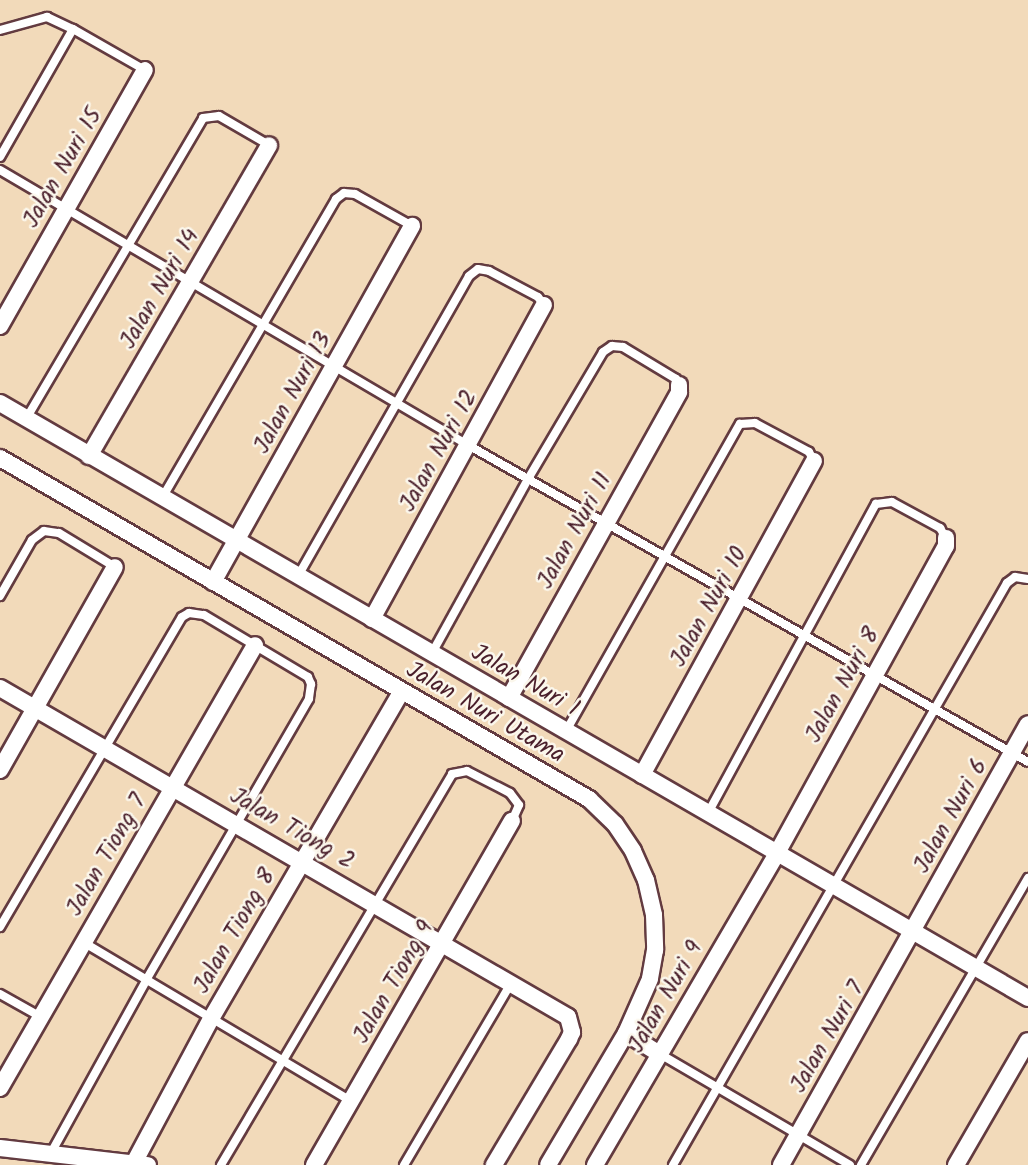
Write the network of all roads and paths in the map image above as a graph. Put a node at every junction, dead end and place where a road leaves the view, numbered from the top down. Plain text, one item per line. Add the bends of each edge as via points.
1 (73, 29) junction
2 (0, 30) edge
3 (145, 70) joint
4 (269, 145) joint
5 (0, 157) edge
6 (0, 170) edge
7 (67, 208) junction
8 (412, 226) joint
9 (127, 245) junction
10 (191, 283) junction
11 (544, 305) joint
12 (263, 324) junction
13 (0, 326) edge
14 (334, 366) junction
15 (680, 385) joint
16 (0, 403) edge
17 (397, 403) junction
18 (26, 419) junction
19 (468, 444) junction
20 (89, 456) junction
21 (0, 458) edge
22 (814, 461) joint
23 (528, 479) junction
24 (162, 498) junction
25 (606, 523) junction
26 (947, 538) joint
27 (236, 541) junction
28 (664, 556) junction
29 (115, 567) joint
30 (298, 576) junction
31 (1028, 579) edge
32 (214, 582) junction
33 (0, 596) edge
34 (740, 598) junction
35 (372, 619) junction
36 (804, 635) junction
37 (255, 645) junction
38 (432, 653) junction
39 (874, 675) junction
40 (0, 688) edge
41 (401, 691) junction
42 (509, 698) junction
43 (36, 708) junction
44 (934, 709) junction
45 (1028, 724) edge
46 (566, 731) junction
47 (104, 747) junction
48 (1011, 753) junction
49 (1028, 762) edge
50 (0, 770) edge
51 (642, 775) junction
52 (173, 787) junction
53 (708, 813) junction
54 (512, 821) joint
55 (238, 824) junction
56 (777, 853) junction
57 (303, 861) junction
58 (1028, 878) edge
59 (833, 885) junction
60 (376, 903) junction
61 (0, 927) edge
62 (914, 931) junction
63 (83, 942) junction
64 (443, 942) junction
65 (976, 968) junction
66 (147, 979) junction
67 (512, 982) junction
68 (0, 994) edge
69 (1028, 998) edge
70 (41, 1017) junction
71 (212, 1017) junction
72 (626, 1033) junction
73 (1028, 1041) edge
74 (660, 1054) junction
75 (283, 1059) junction
76 (718, 1087) junction
77 (0, 1088) edge
78 (351, 1101) junction
79 (798, 1134) junction
80 (0, 1147) edge
81 (51, 1153) junction
82 (141, 1163) edge
83 (221, 1165) edge
84 (314, 1165) edge
85 (404, 1165) edge
86 (494, 1165) edge
87 (548, 1165) edge
88 (595, 1165) edge
89 (673, 1165) edge
90 (780, 1165) edge
91 (850, 1165) edge
92 (861, 1165) edge
93 (956, 1165) edge

1 - 2 lane via 47,17
1 - 3 lane
1 - 5 lane
3 - 7 street, Jalan Nuri 15
4 - 9 lane via 219,116 204,118
4 - 10 street, Jalan Nuri 14
6 - 7 lane
7 - 9 lane
7 - 13 street, Jalan Nuri 15
8 - 12 lane via 355,194 339,195
8 - 14 street, Jalan Nuri 13
9 - 10 lane
9 - 18 lane
10 - 12 lane
10 - 20 street, Jalan Nuri 14
11 - 17 lane via 538,297 489,271 473,272
11 - 19 street, Jalan Nuri 12
12 - 14 lane
12 - 24 lane
14 - 17 lane
14 - 27 street, Jalan Nuri 13
15 - 23 lane via 622,347 607,348
15 - 25 street, Jalan Nuri 11
16 - 18 street, Jalan Nuri 1
17 - 19 lane
17 - 30 lane
18 - 20 street, Jalan Nuri 1
19 - 23 lane
19 - 35 street, Jalan Nuri 12
20 - 24 street, Jalan Nuri 1
21 - 32 street, Jalan Nuri Utama
22 - 28 lane via 809,452 755,423 740,425
22 - 34 street, Jalan Nuri 10
23 - 25 lane
23 - 38 lane
24 - 27 street, Jalan Nuri 1
25 - 28 lane
25 - 42 street, Jalan Nuri 11
26 - 36 lane via 940,528 891,502 876,504
26 - 39 street, Jalan Nuri 8
27 - 30 street, Jalan Nuri 1
27 - 32 street, Jalan Nuri 13
28 - 34 lane
28 - 46 lane
29 - 33 lane via 59,533 44,531 32,540
29 - 43 street
30 - 35 street, Jalan Nuri 1
31 - 44 lane via 1015,577 1007,583
32 - 41 street, Jalan Nuri Utama
34 - 36 lane
34 - 51 street, Jalan Nuri 10
35 - 38 street, Jalan Nuri 1
36 - 39 lane
36 - 53 lane
37 - 47 lane via 204,615 182,617
37 - 52 street, Jalan Tiong 7
37 - 55 lane via 302,672 311,692
38 - 42 street, Jalan Nuri 1
39 - 44 lane
39 - 56 street, Jalan Nuri 8
40 - 43 street, Jalan Tiong 2
41 - 57 street, Jalan Tiong 8
41 - 72 street, Jalan Nuri Utama via 589,799 615,824 633,851 654,915 655,950 645,992
42 - 46 street, Jalan Nuri 1
43 - 47 street, Jalan Tiong 2
43 - 50 street
44 - 48 lane
44 - 59 lane
45 - 48 street, Jalan Nuri 6
46 - 51 street, Jalan Nuri 1
47 - 52 street, Jalan Tiong 2
47 - 61 lane
48 - 49 lane
48 - 62 street, Jalan Nuri 6
51 - 53 street, Jalan Nuri 1
52 - 55 street, Jalan Tiong 2
52 - 63 street, Jalan Tiong 7
53 - 56 street, Jalan Nuri 1
54 - 60 lane via 519,805 510,793 467,771 452,774
54 - 64 street, Jalan Tiong 9
55 - 57 street, Jalan Tiong 2
55 - 66 lane
56 - 59 street, Jalan Nuri 1
56 - 74 street, Jalan Nuri 9
57 - 60 street, Jalan Tiong 2
57 - 71 street, Jalan Tiong 8
58 - 65 lane
59 - 62 street, Jalan Nuri 1
59 - 76 lane
60 - 64 street, Jalan Tiong 2
60 - 75 lane
62 - 65 street, Jalan Nuri 1
62 - 79 street, Jalan Nuri 7
63 - 66 lane
63 - 70 street, Jalan Tiong 7
64 - 67 street, Jalan Tiong 2
64 - 78 street, Jalan Tiong 9
65 - 69 street, Jalan Nuri 1
65 - 92 lane
66 - 71 lane
66 - 81 lane
67 - 85 lane
67 - 86 street, Jalan Tiong 2 via 560,1010 572,1024 569,1039
68 - 70 lane
70 - 77 street, Jalan Tiong 7
71 - 75 lane
71 - 82 street, Jalan Tiong 8
72 - 74 street
72 - 87 street, Jalan Nuri Utama
73 - 93 street
74 - 76 lane
74 - 88 street, Jalan Nuri 9
75 - 78 lane
75 - 83 lane
76 - 79 lane
76 - 89 lane
78 - 84 street, Jalan Tiong 9
79 - 90 street, Jalan Nuri 7
79 - 91 lane
80 - 81 street
81 - 82 street

